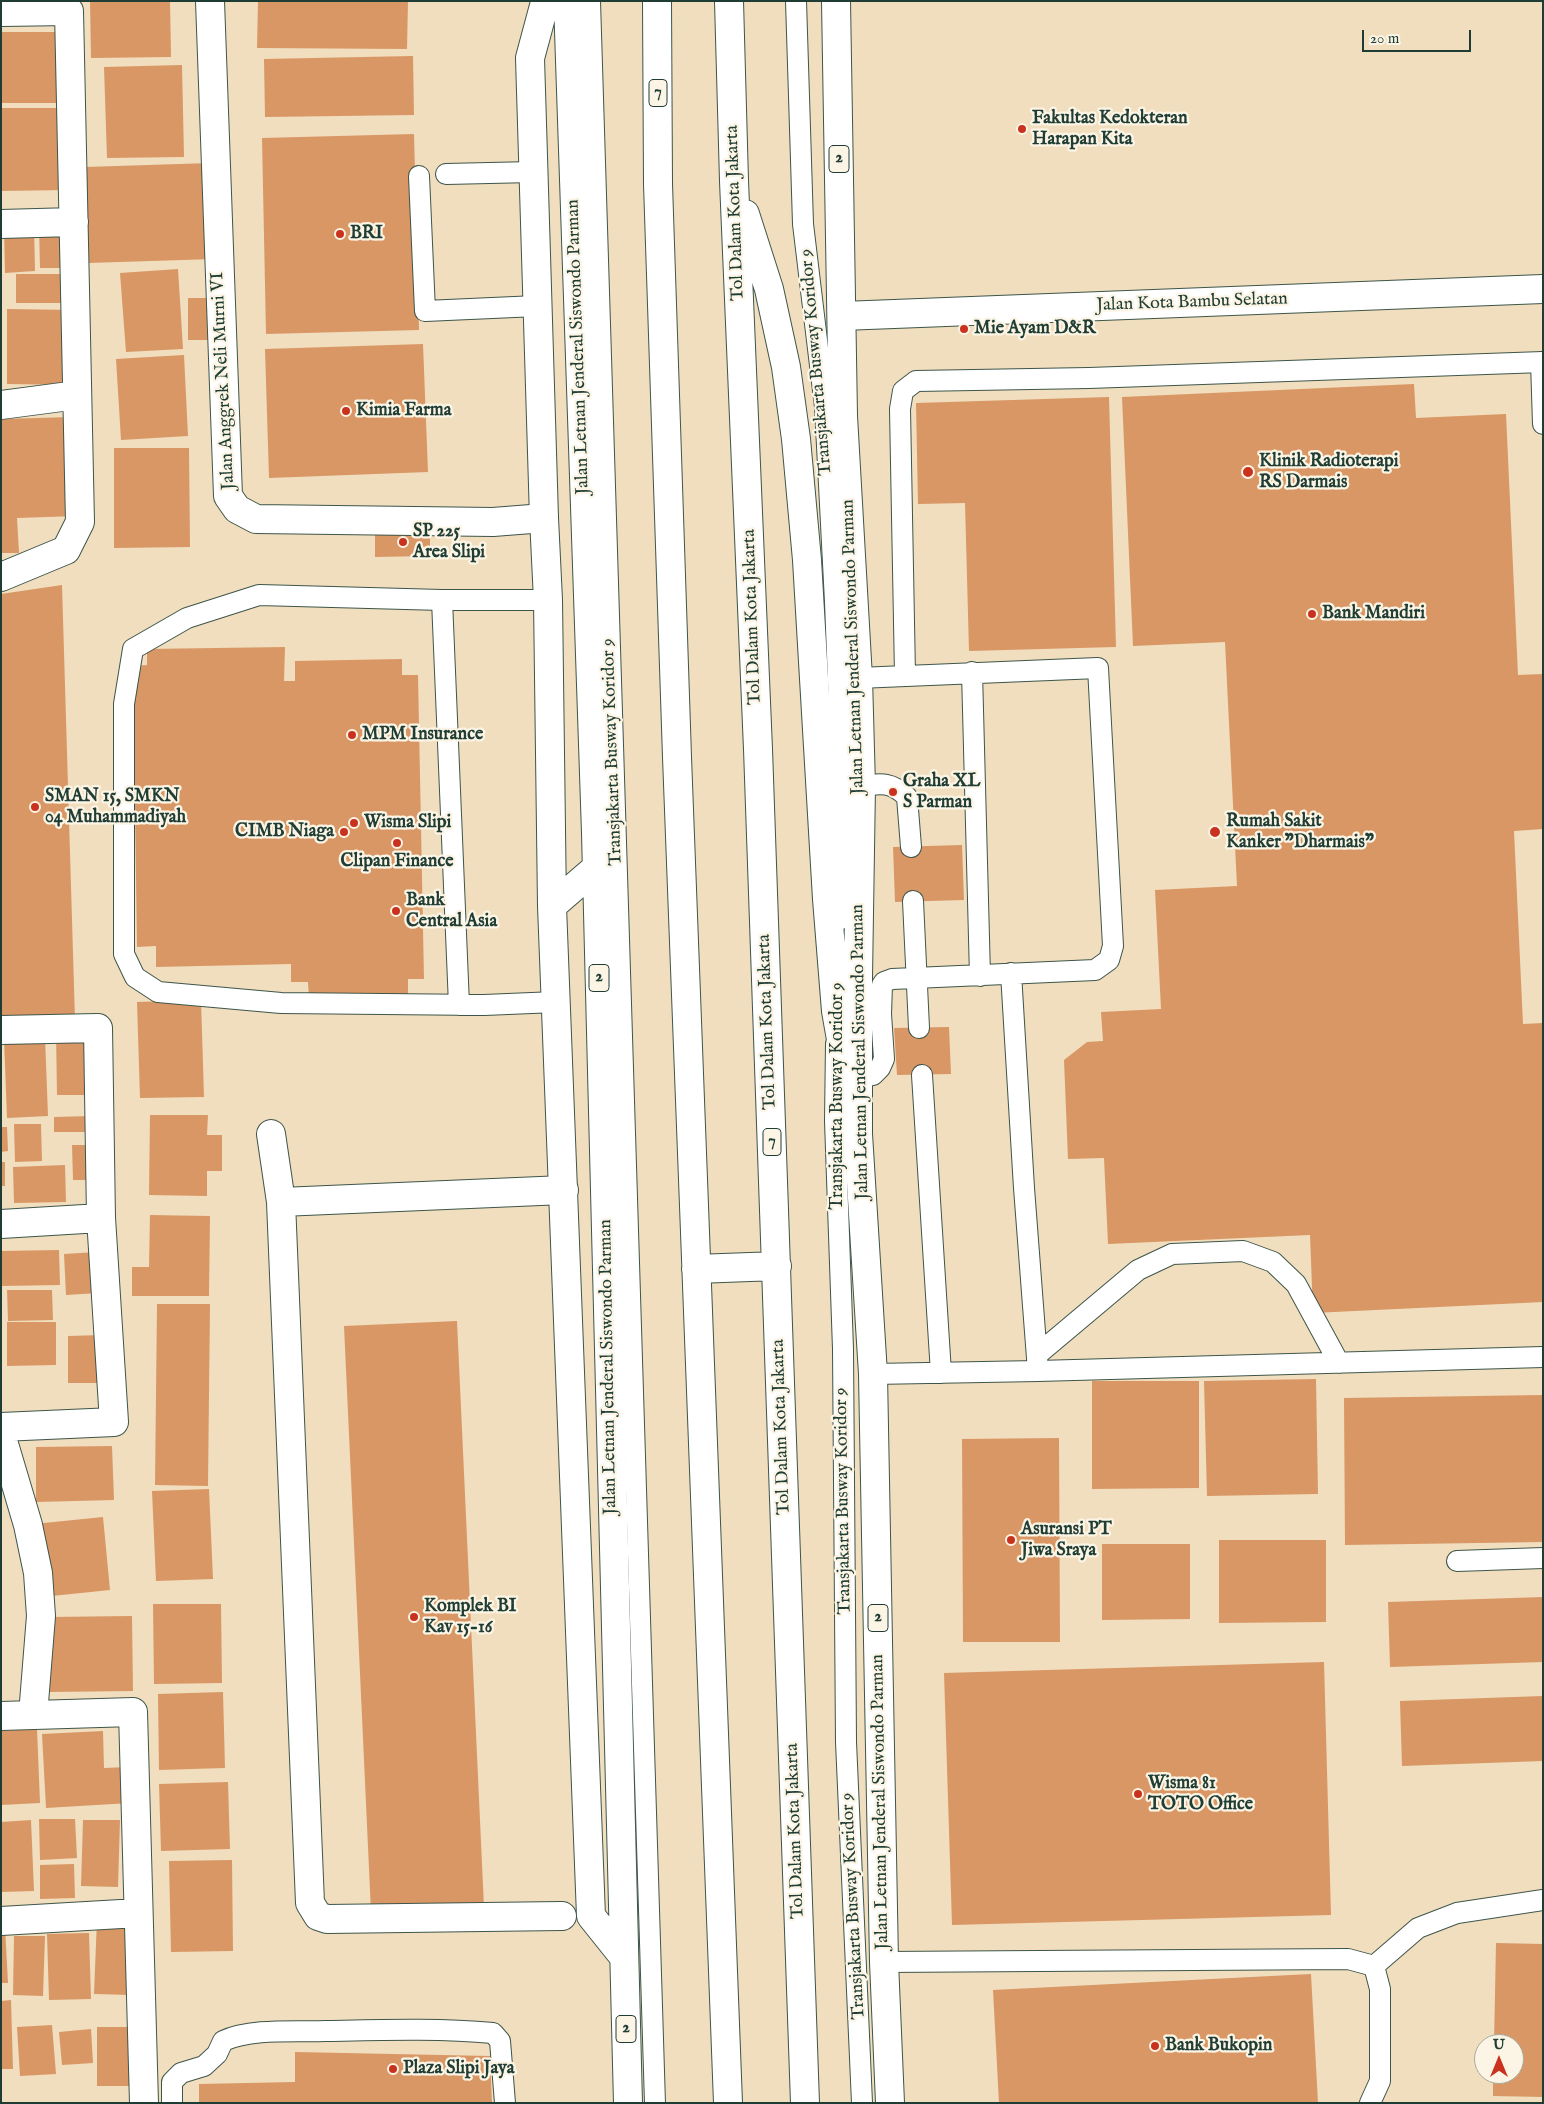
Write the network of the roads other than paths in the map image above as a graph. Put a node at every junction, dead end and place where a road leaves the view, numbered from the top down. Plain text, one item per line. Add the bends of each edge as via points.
1 (210, 1) edge
2 (547, 1) edge
3 (568, 1) edge
4 (590, 1) edge
5 (657, 1) edge
6 (729, 1) edge
7 (796, 1) edge
8 (836, 1) edge
9 (1, 12) edge
10 (533, 172) junction
11 (446, 174) dead end
12 (419, 176) dead end
13 (734, 181) junction
14 (74, 222) junction
15 (1, 224) edge
16 (1543, 289) edge
17 (537, 306) junction
18 (842, 316) junction
19 (1542, 362) edge
20 (77, 395) junction
21 (1, 405) edge
22 (1543, 424) edge
23 (544, 518) junction
24 (1, 577) edge
25 (442, 600) junction
26 (548, 600) junction
27 (972, 672) junction
28 (905, 675) junction
29 (858, 678) junction
30 (861, 786) junction
31 (552, 807) junction
32 (596, 833) junction
33 (911, 847) dead end
34 (596, 868) junction
35 (913, 901) dead end
36 (552, 906) junction
37 (1011, 973) junction
38 (980, 976) junction
39 (915, 978) junction
40 (556, 1002) junction
41 (459, 1005) junction
42 (836, 1011) junction
43 (919, 1028) dead end
44 (1, 1030) edge
45 (922, 1075) dead end
46 (858, 1078) junction
47 (271, 1134) dead end
48 (858, 1134) junction
49 (564, 1190) junction
50 (281, 1202) junction
51 (101, 1218) junction
52 (1, 1224) edge
53 (777, 1266) junction
54 (696, 1269) junction
55 (1543, 1357) edge
56 (1038, 1363) junction
57 (1339, 1363) junction
58 (941, 1373) junction
59 (873, 1374) junction
60 (1, 1427) edge
61 (1, 1434) edge
62 (1543, 1558) edge
63 (1457, 1561) dead end
64 (32, 1715) junction
65 (1, 1716) edge
66 (1543, 1900) edge
67 (138, 1913) junction
68 (562, 1916) dead end
69 (1, 1921) edge
70 (623, 1956) junction
71 (884, 1962) junction
72 (1374, 1966) junction
73 (144, 2103) edge
74 (172, 2103) edge
75 (505, 2103) edge
76 (628, 2103) edge
77 (656, 2103) edge
78 (728, 2103) edge
79 (805, 2103) edge
80 (862, 2103) edge
81 (890, 2103) edge
82 (1370, 2103) edge

1 - 23 main road, Jalan Anggrek Neli Murni VI via 228,496 237,509 256,519 493,522
2 - 10 main road via 530,58
3 - 32 main road, Jalan Letnan Jenderal Siswondo Parman / 2
4 - 77 lane, Transjakarta Busway Koridor 9
5 - 54 main road, 7 via 659,194
6 - 13 main road, Tol Dalam Kota Jakarta / 7
7 - 42 lane, Transjakarta Busway Koridor 9 via 804,224 825,407 843,800
8 - 18 main road, Jalan Letnan Jenderal Siswondo Parman / 2
9 - 14 main road via 69,11
10 - 11 lane
10 - 17 main road
12 - 17 lane via 425,310
13 - 42 main road via 769,289 786,367 796,438
13 - 53 main road, Tol Dalam Kota Jakarta / 7
14 - 15 main road
14 - 20 main road
16 - 18 main road, Jalan Kota Bambu Selatan
17 - 23 main road
18 - 29 main road, Jalan Letnan Jenderal Siswondo Parman / 2 via 843,416
19 - 22 lane
19 - 28 lane via 916,381 903,391 900,409
20 - 21 main road
20 - 24 main road via 80,522 66,550
23 - 26 main road
25 - 26 lane
25 - 41 lane
25 - 41 lane via 259,595 187,618 133,649 124,704 124,954 135,977 158,992 282,1003
26 - 31 main road
27 - 28 lane
27 - 37 lane via 1098,668 1113,946 1109,960 1095,970
27 - 38 lane
28 - 29 lane
29 - 30 main road, Jalan Letnan Jenderal Siswondo Parman / 2
30 - 33 lane via 878,783 896,786 907,796
30 - 46 main road, Jalan Letnan Jenderal Siswondo Parman / 2
31 - 32 main road
31 - 36 main road
32 - 34 main road, Jalan Letnan Jenderal Siswondo Parman / 2
34 - 36 main road
34 - 70 main road, Jalan Letnan Jenderal Siswondo Parman / 2
35 - 39 lane
36 - 40 main road
37 - 38 lane
37 - 56 lane
38 - 39 lane
39 - 43 lane
39 - 46 lane via 884,982 881,1014 884,1059 873,1075
40 - 41 lane
40 - 49 main road
42 - 48 main road
42 - 80 lane, Transjakarta Busway Koridor 9 via 835,1121 843,1350 846,1742
44 - 51 main road via 98,1028
45 - 58 lane
46 - 48 main road, Jalan Letnan Jenderal Siswondo Parman / 2
47 - 50 main road
48 - 59 main road, Jalan Letnan Jenderal Siswondo Parman / 2
49 - 50 main road
49 - 70 main road via 591,1916
50 - 68 main road via 310,1903 318,1916 327,1919
51 - 52 main road
51 - 60 main road via 114,1422
53 - 54 main road
53 - 79 main road, Tol Dalam Kota Jakarta / 7
54 - 78 main road, 7
55 - 57 lane
56 - 57 lane
56 - 57 lane via 1138,1270 1172,1254 1243,1251 1273,1262 1296,1284
56 - 58 lane
58 - 59 lane
59 - 71 main road, Jalan Letnan Jenderal Siswondo Parman / 2
61 - 64 main road via 28,1525 38,1573 41,1616
62 - 63 lane
64 - 65 main road
64 - 67 main road via 134,1712
66 - 72 lane via 1457,1913 1418,1928
67 - 69 main road
67 - 73 main road
70 - 76 main road, Jalan Letnan Jenderal Siswondo Parman / 2
71 - 72 lane via 1348,1959
71 - 81 main road, Jalan Letnan Jenderal Siswondo Parman / 2
72 - 82 lane via 1380,1989 1380,2081
74 - 75 lane via 172,2082 181,2073 204,2066 217,2054 224,2041 236,2035 378,2030 493,2034 500,2041

